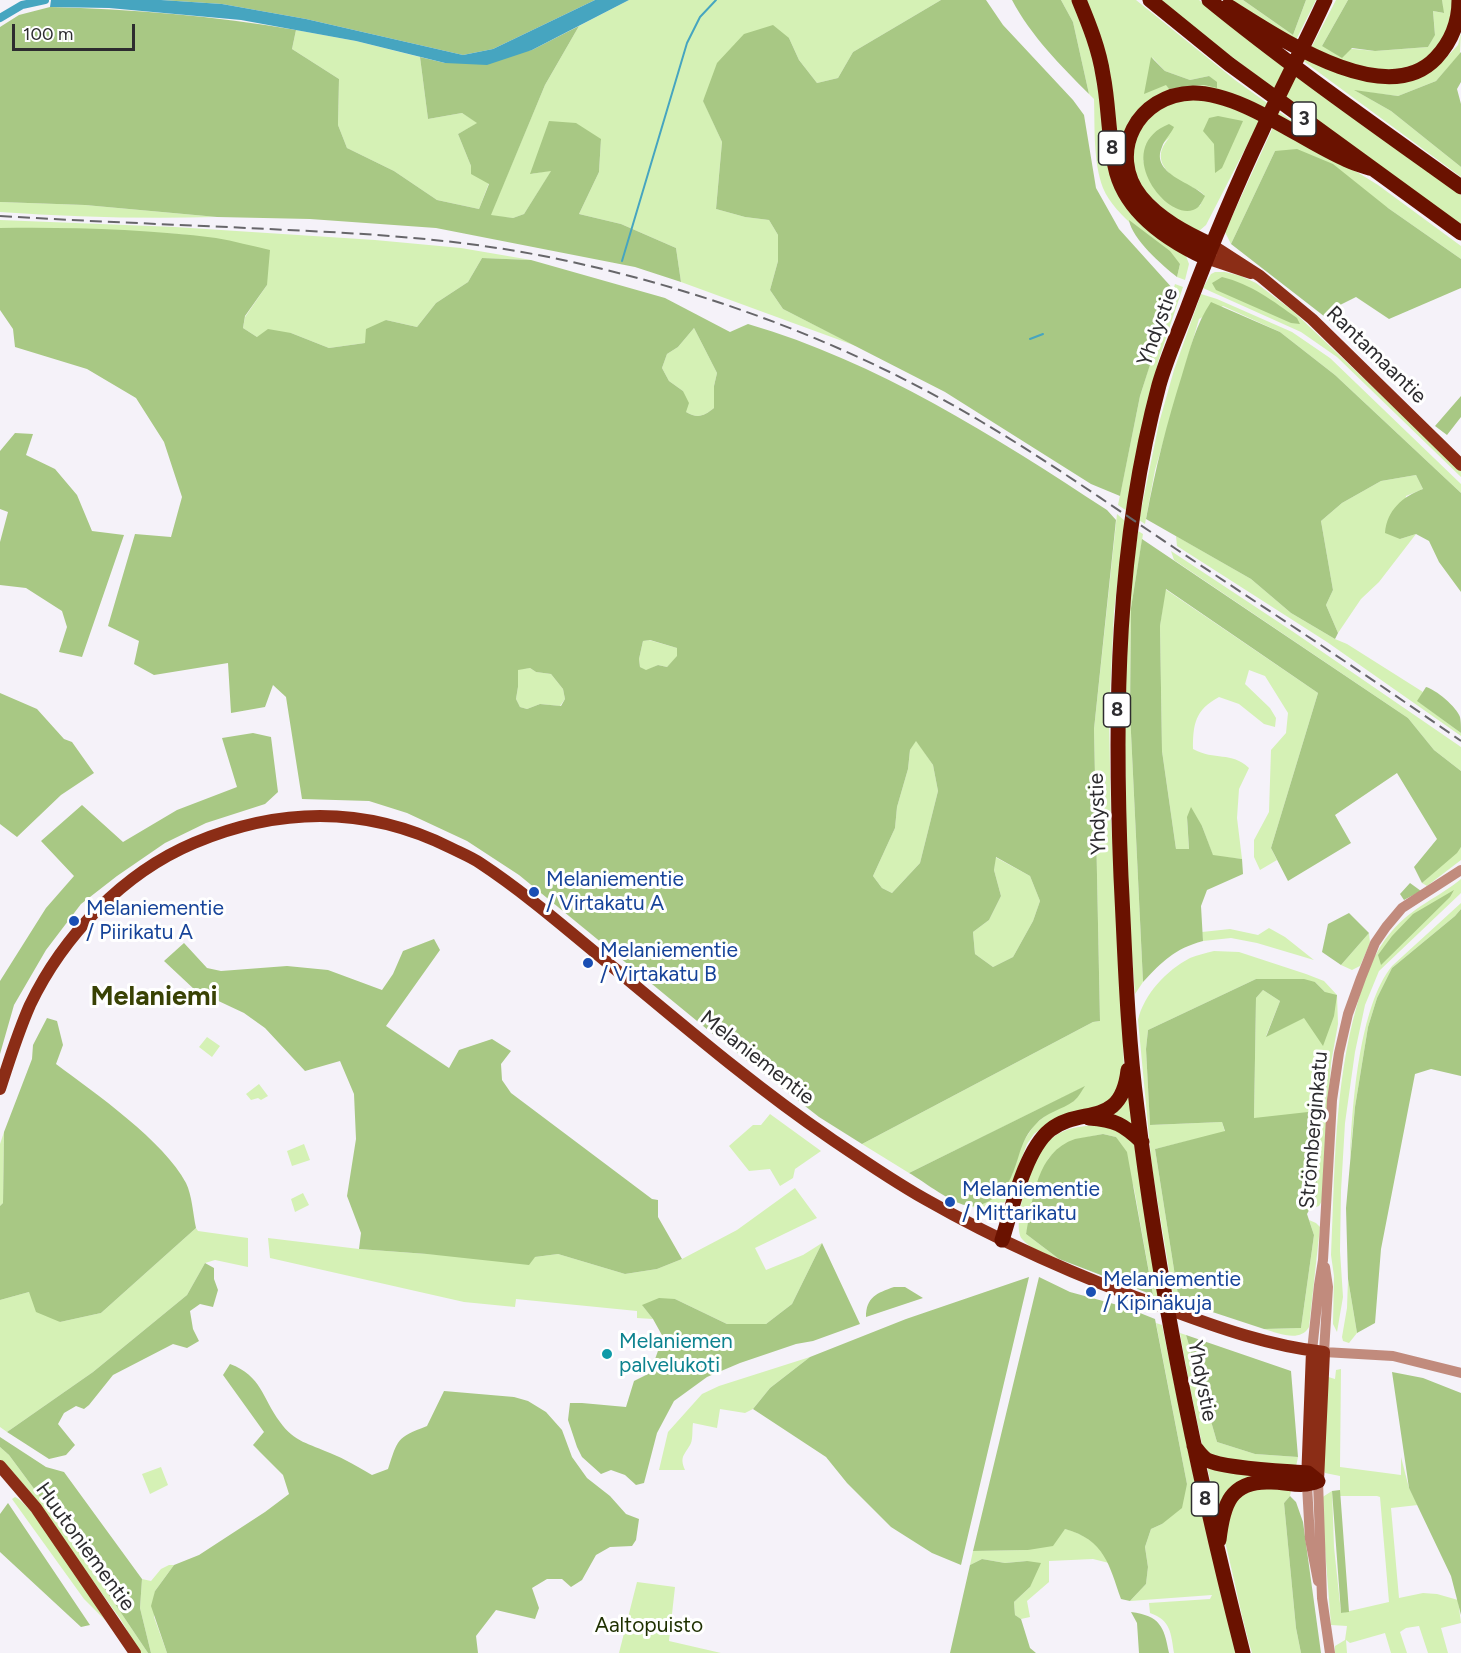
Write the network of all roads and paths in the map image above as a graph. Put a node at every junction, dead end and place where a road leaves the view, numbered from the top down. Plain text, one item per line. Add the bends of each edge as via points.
1 (1079, 0) edge
2 (1150, 0) edge
3 (1209, 0) edge
4 (1220, 0) edge
5 (1325, 0) edge
6 (1459, 0) edge
7 (1373, 170) junction
8 (1461, 187) edge
9 (1461, 233) edge
10 (1209, 251) junction
11 (1461, 465) edge
12 (1461, 870) edge
13 (1131, 1043) junction
14 (0, 1089) edge
15 (1083, 1118) junction
16 (1142, 1142) junction
17 (1002, 1240) junction
18 (1318, 1351) junction
19 (1461, 1373) edge
20 (1194, 1446) junction
21 (0, 1466) edge
22 (1311, 1480) junction
23 (1217, 1552) junction
24 (135, 1653) edge
25 (1243, 1653) edge
26 (1330, 1653) edge

1 - 10 highway, 8 via 1103,74 1115,167 1129,201 1186,248
2 - 7 highway, 3 via 1229,64
3 - 8 highway, 3
4 - 6 highway via 1286,43 1339,66 1378,76 1406,74 1433,61 1452,38
5 - 10 highway, Yhdystie / 8
7 - 9 highway, 3
7 - 10 highway via 1231,101 1195,93 1166,97 1147,110 1133,129 1126,156 1128,169 1139,195 1151,208
10 - 11 main road, Rantamaantie via 1260,276 1312,319
10 - 13 highway, Yhdystie / 8 via 1160,380 1127,558 1119,654 1117,776
12 - 18 street, Strömberginkatu via 1402,908 1375,944 1348,1014 1332,1100
13 - 15 highway via 1122,1093 1109,1109
13 - 16 highway, Yhdystie / 8
14 - 17 main road, Melaniementie via 31,1005 55,964 106,902 147,869 184,847 249,824 317,816 368,820 424,835 477,861 536,904 739,1072 829,1137 920,1197
15 - 16 highway via 1125,1126
15 - 17 highway via 1050,1130 1036,1148 1023,1174
16 - 20 highway, Yhdystie / 8 via 1171,1332
17 - 18 main road, Melaniementie via 1197,1320 1249,1337
18 - 19 street via 1393,1356
18 - 22 main road, Strömberginkatu
20 - 22 highway via 1209,1461
20 - 23 highway, Yhdystie / 8
21 - 24 main road, Huutoniementie via 36,1508
22 - 23 highway via 1245,1485 1237,1490 1224,1508
22 - 26 street, Strömberginkatu via 1310,1539
23 - 25 highway, Yhdystie / 8

